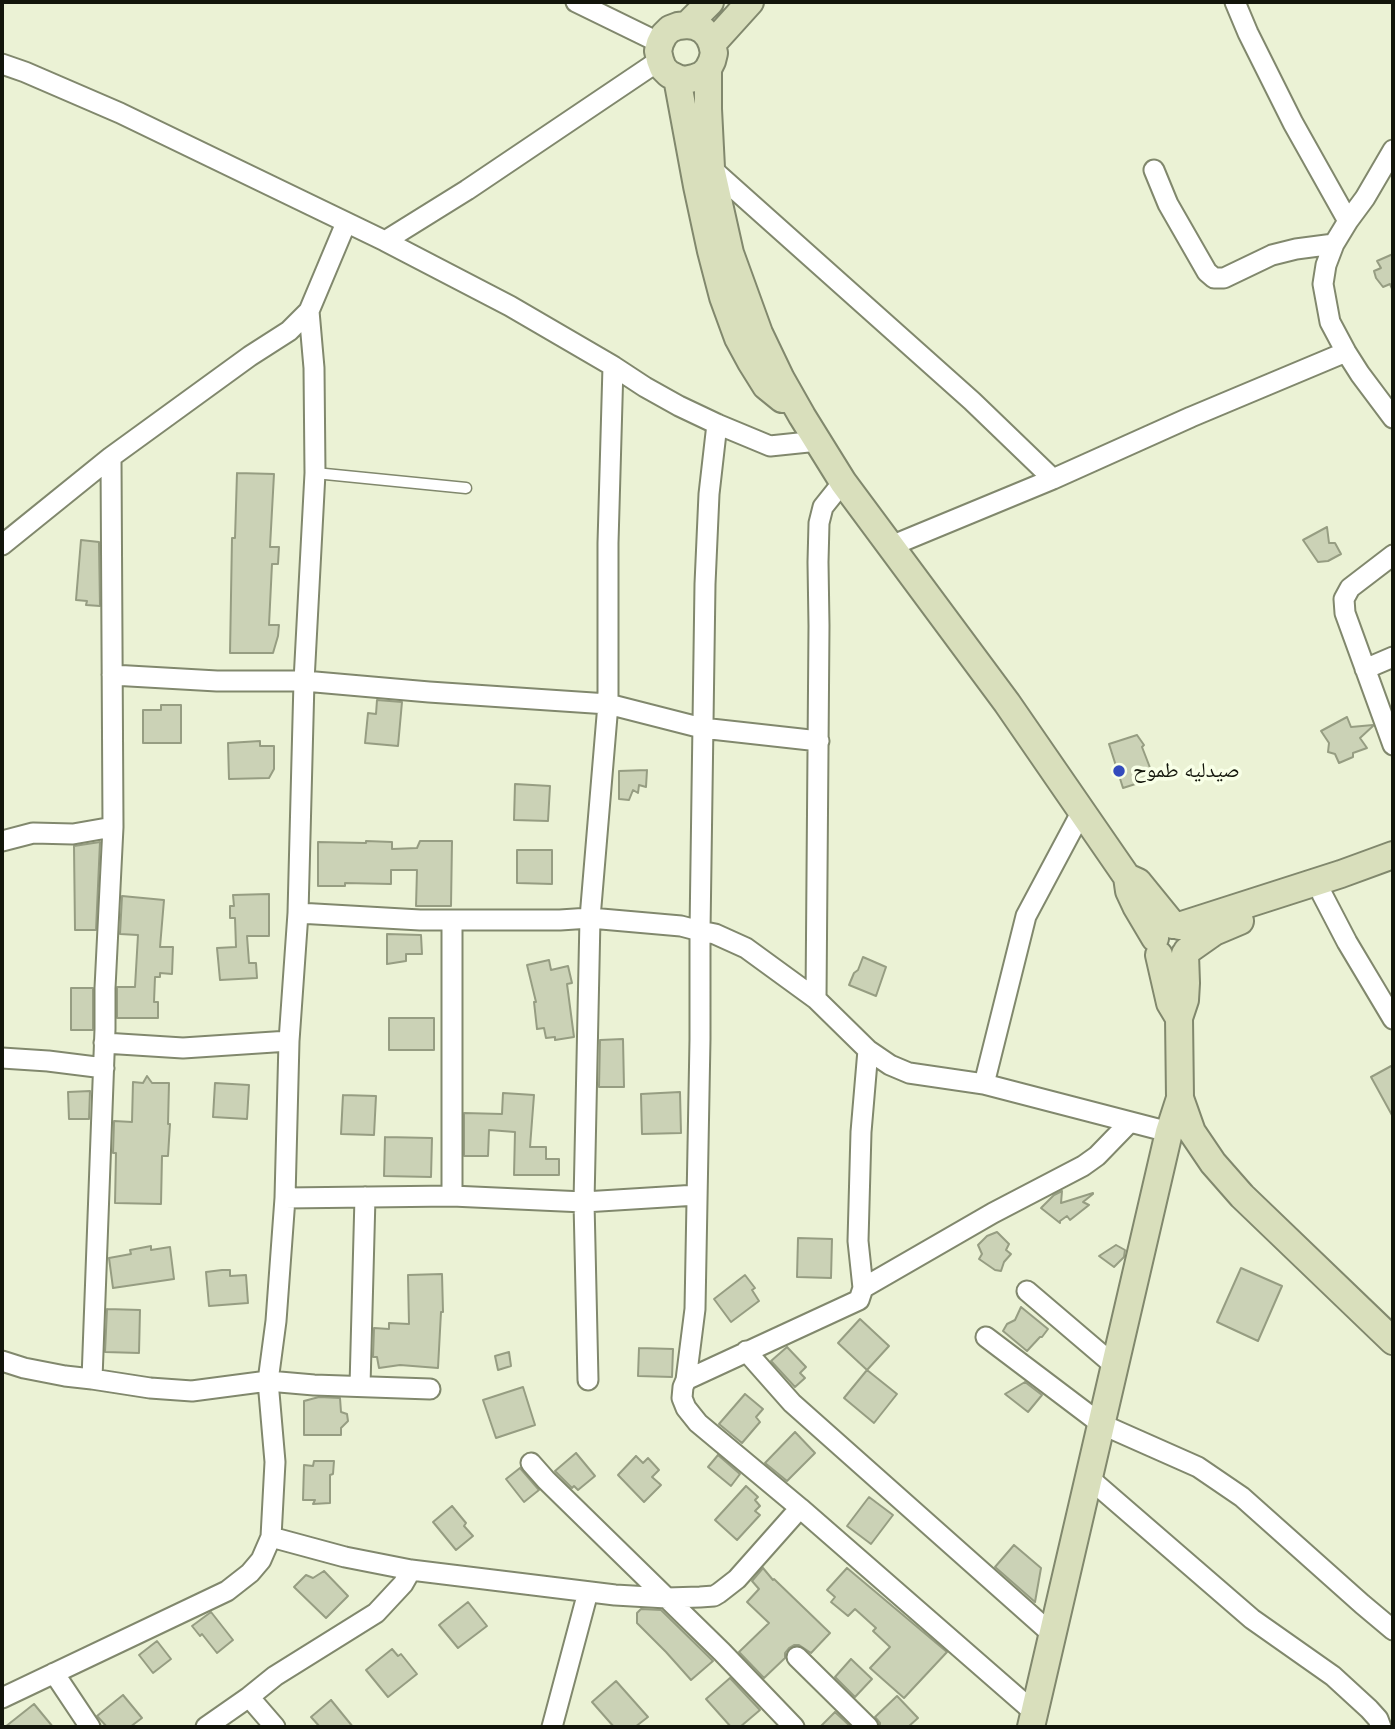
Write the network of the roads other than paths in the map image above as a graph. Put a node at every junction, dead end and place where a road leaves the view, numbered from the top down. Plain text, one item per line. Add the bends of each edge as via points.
1 (576, 2) edge
2 (710, 2) edge
3 (750, 2) edge
4 (1235, 2) edge
5 (687, 24) junction
6 (710, 56) junction
7 (665, 60) junction
8 (2, 64) edge
9 (1392, 154) edge
10 (711, 167) junction
11 (1154, 170) dead end
12 (1348, 221) junction
13 (346, 223) junction
14 (385, 241) junction
15 (1334, 244) junction
16 (309, 311) junction
17 (1346, 352) junction
18 (613, 366) junction
19 (802, 416) junction
20 (1393, 418) edge
21 (717, 424) junction
22 (818, 440) junction
23 (111, 457) junction
24 (315, 473) junction
25 (1054, 479) junction
26 (843, 482) junction
27 (466, 488) dead end
28 (2, 545) edge
29 (891, 546) junction
30 (1393, 555) edge
31 (1393, 657) edge
32 (1365, 669) junction
33 (112, 675) junction
34 (303, 681) junction
35 (608, 704) junction
36 (702, 728) junction
37 (818, 741) junction
38 (1393, 746) edge
39 (1082, 811) junction
40 (113, 827) junction
41 (2, 841) edge
42 (1393, 855) edge
43 (1393, 869) edge
44 (1322, 894) junction
45 (298, 913) junction
46 (590, 918) junction
47 (452, 920) junction
48 (700, 930) junction
49 (1173, 942) junction
50 (816, 999) junction
51 (1393, 1019) edge
52 (289, 1041) junction
53 (104, 1043) junction
54 (868, 1050) junction
55 (2, 1058) edge
56 (104, 1068) junction
57 (984, 1084) junction
58 (1180, 1098) junction
59 (1130, 1122) junction
60 (1169, 1132) junction
61 (697, 1195) junction
62 (452, 1196) junction
63 (365, 1197) junction
64 (285, 1198) junction
65 (584, 1202) junction
66 (863, 1288) junction
67 (1027, 1290) dead end
68 (986, 1337) dead end
69 (1393, 1341) edge
70 (746, 1351) junction
71 (2, 1360) edge
72 (1115, 1366) junction
73 (92, 1379) junction
74 (588, 1380) dead end
75 (686, 1380) junction
76 (268, 1381) junction
77 (360, 1386) junction
78 (430, 1389) dead end
79 (1101, 1424) junction
80 (531, 1463) dead end
81 (1089, 1478) junction
82 (800, 1507) junction
83 (271, 1537) junction
84 (411, 1570) junction
85 (588, 1592) junction
86 (667, 1598) junction
87 (1393, 1630) edge
88 (1053, 1635) junction
89 (797, 1657) dead end
90 (54, 1673) junction
91 (2, 1697) edge
92 (249, 1697) junction
93 (1033, 1720) edge
94 (90, 1727) edge
95 (206, 1727) edge
96 (275, 1727) edge
97 (552, 1727) edge
98 (794, 1727) edge
99 (868, 1727) edge
100 (1381, 1727) edge

1 - 7 street
2 - 5 street
3 - 6 street
4 - 12 street via 1293,123
5 - 6 street via 709,37
5 - 7 street via 664,35
6 - 7 street via 702,75 685,80
6 - 10 street
7 - 14 street
7 - 19 street via 723,298 738,338 766,386
8 - 13 street via 120,113
9 - 12 street
10 - 19 street via 730,253 758,333
10 - 25 street
11 - 15 street via 1168,204 1214,278 1296,248
12 - 15 street
13 - 14 street
13 - 16 street
14 - 18 street
15 - 17 street via 1323,284 1330,321
16 - 23 street via 289,331
16 - 24 street
17 - 20 street
17 - 25 street
18 - 21 street
18 - 35 street
19 - 22 street
21 - 22 street via 770,446
21 - 36 street via 709,494
22 - 26 street
23 - 28 street
23 - 33 street
24 - 27 lane
24 - 34 street
25 - 29 street
26 - 29 street
26 - 37 street via 823,507 819,523
29 - 39 street
30 - 32 street via 1350,588 1344,599
31 - 32 street
32 - 38 street
33 - 34 street
33 - 40 street
34 - 35 street
34 - 45 street
35 - 36 street
35 - 46 street
36 - 37 street
36 - 48 street
37 - 50 street
39 - 49 street via 1127,877 1139,882
39 - 57 street via 1026,916
40 - 41 street via 73,834 33,833
40 - 53 street
42 - 49 street
43 - 44 street
44 - 49 street
44 - 51 street
45 - 47 street
45 - 52 street
46 - 47 street
46 - 48 street
46 - 65 street
47 - 62 street
48 - 50 street via 746,948
48 - 61 street
49 - 58 street via 1186,983 1179,1018
50 - 54 street
52 - 53 street via 183,1048
52 - 64 street
53 - 56 street
54 - 57 street via 909,1073
54 - 66 street via 858,1241
55 - 56 street
56 - 73 street
57 - 59 street
58 - 60 street
58 - 69 street via 1192,1132 1213,1163
59 - 60 street
59 - 66 street via 1083,1166
60 - 72 street
61 - 65 street
61 - 75 street via 695,1309
62 - 63 street
62 - 65 street
63 - 64 street
63 - 77 street
64 - 76 street
65 - 74 street
66 - 70 street via 859,1300 852,1304
67 - 72 street
68 - 79 street
70 - 75 street
70 - 88 street via 792,1403
71 - 73 street
72 - 79 street
73 - 76 street via 192,1391
75 - 82 street via 682,1398 698,1423
76 - 77 street
76 - 83 street via 275,1462
77 - 78 street
79 - 81 street
79 - 87 street via 1198,1467 1242,1497
80 - 86 street
81 - 88 street
81 - 100 street via 1252,1619 1333,1676
82 - 86 street via 724,1590 714,1595
82 - 93 street
83 - 84 street
83 - 90 street via 261,1560 227,1591
84 - 85 street
84 - 92 street via 376,1613
85 - 86 street
85 - 97 street
86 - 98 street
88 - 93 street
89 - 99 street
90 - 91 street
90 - 94 street
92 - 95 street
92 - 96 street

